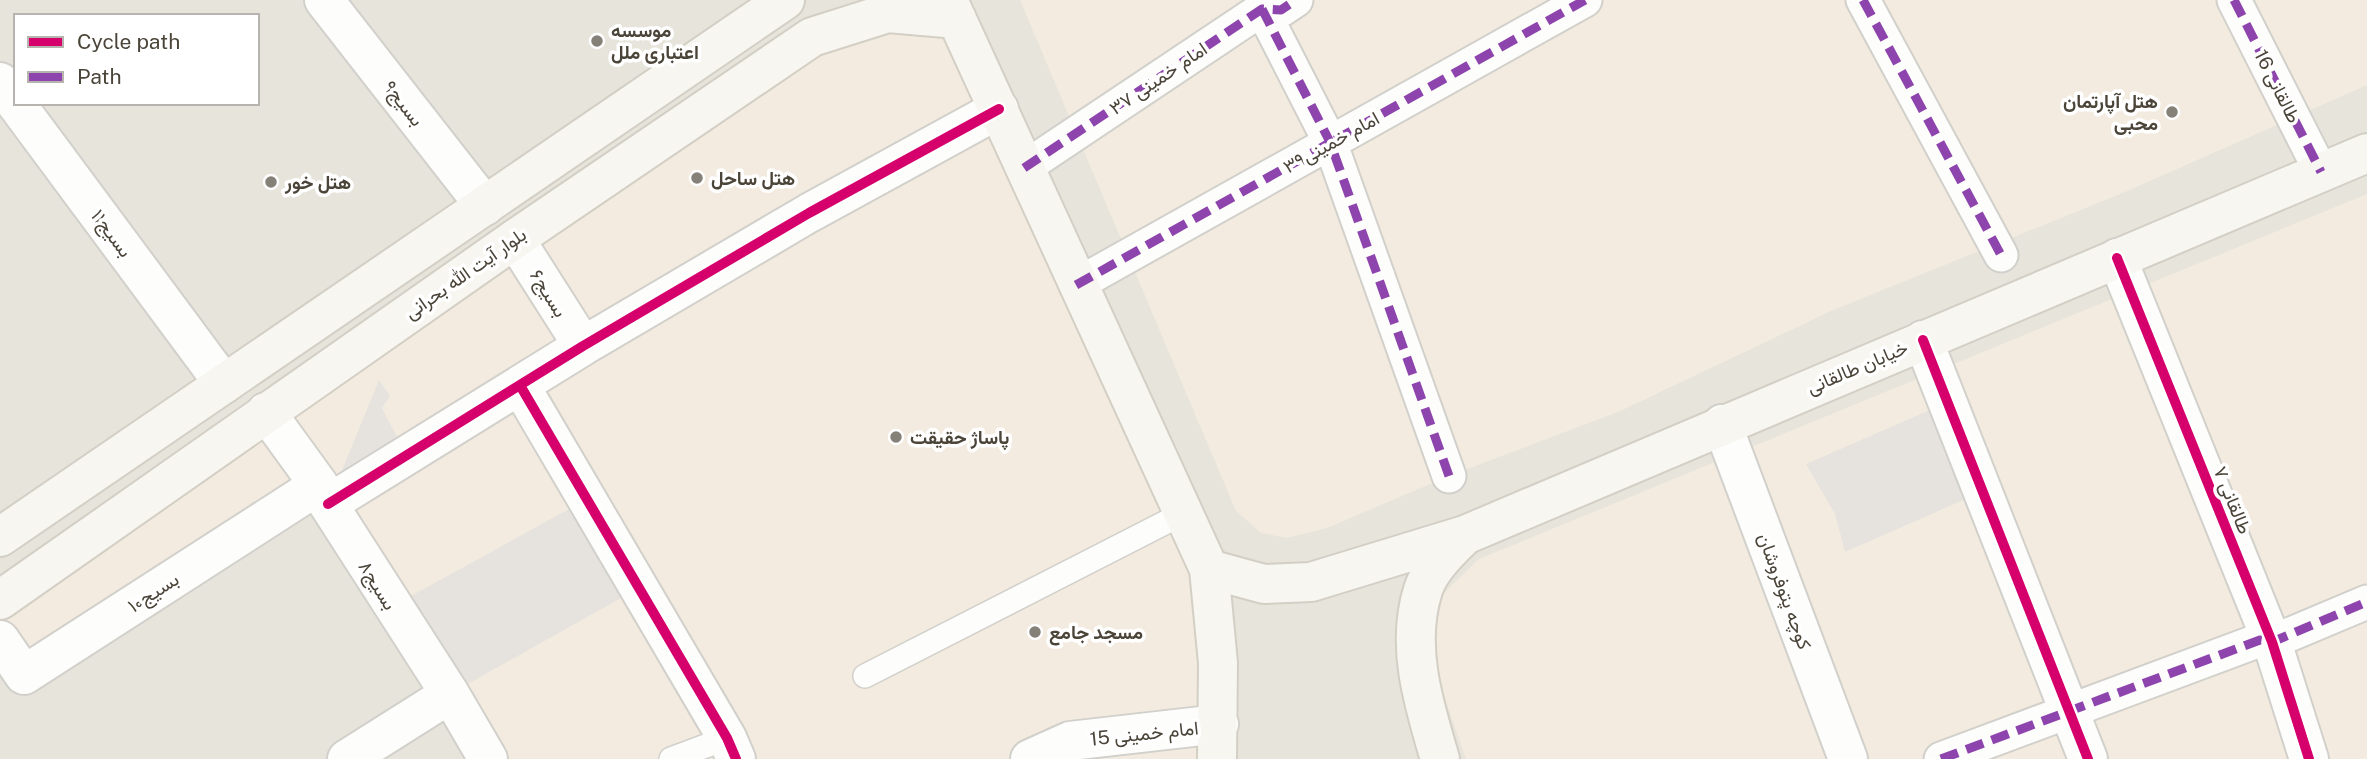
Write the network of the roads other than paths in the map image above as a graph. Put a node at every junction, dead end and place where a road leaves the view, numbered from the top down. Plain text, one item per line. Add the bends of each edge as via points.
1 (324, 0) edge
2 (785, 0) edge
3 (1296, 0) edge
4 (1586, 0) edge
5 (1863, 0) edge
6 (2234, 0) edge
7 (955, 6) edge
8 (1262, 9) junction
9 (666, 81) junction
10 (7, 108) edge
11 (999, 109) junction
12 (693, 117) junction
13 (1330, 142) junction
14 (2352, 166) edge
15 (1024, 168) junction
16 (485, 206) junction
17 (514, 239) junction
18 (2001, 255) dead end
19 (2117, 258) junction
20 (1076, 285) junction
21 (1923, 340) junction
22 (583, 346) junction
23 (224, 384) junction
24 (521, 387) junction
25 (266, 412) junction
26 (1722, 424) junction
27 (1449, 476) dead end
28 (323, 495) junction
29 (1181, 514) junction
30 (1465, 535) junction
31 (0, 537) edge
32 (1209, 569) junction
33 (0, 600) edge
34 (2367, 602) edge
35 (0, 640) edge
36 (2272, 642) junction
37 (865, 676) dead end
38 (450, 694) junction
39 (2067, 709) junction
40 (1218, 742) edge
41 (731, 748) edge
42 (347, 759) edge
43 (488, 759) edge
44 (671, 759) edge
45 (1030, 759) edge
46 (1440, 759) edge
47 (1848, 759) edge
48 (1941, 759) edge
49 (2088, 759) edge
50 (2309, 759) edge

1 - 16 street, بسیج۹
2 - 9 main road
3 - 8 street, امام خمینی ۳۷ via 1281,10
4 - 13 street, امام خمینی۳۹
5 - 18 street
6 - 14 street, طالقانی 16
7 - 11 main road
7 - 12 main road, بلوار آیت الله بحرانی via 888,13 812,37
8 - 13 street
8 - 15 street, امام خمینی ۳۷
9 - 12 main road via 692,73 705,82
9 - 16 main road
10 - 23 street, بسیج۱۱
11 - 15 main road
11 - 22 street via 808,213
12 - 17 main road, بلوار آیت الله بحرانی
13 - 20 street, امام خمینی۳۹
13 - 27 street
14 - 19 main road, خیابان طالقانی
15 - 20 main road
16 - 23 main road
17 - 22 street, بسیج۶
17 - 25 main road, بلوار آیت الله بحرانی
19 - 21 main road, خیابان طالقانی
19 - 36 street, طالقانی ۷
20 - 29 main road
21 - 26 main road, خیابان طالقانی
21 - 39 street
22 - 24 street
23 - 31 main road
24 - 28 street
24 - 41 street
25 - 28 street, بسیج۸
25 - 33 main road, بلوار آیت الله بحرانی
26 - 30 main road, خیابان طالقانی
26 - 47 street, کوچه پتوفروشان
28 - 35 street, بسیج۱۰ via 24,675
28 - 38 street, بسیج۸
29 - 32 main road
29 - 37 lane
30 - 32 main road, خیابان طالقانی via 1311,582 1264,584
30 - 46 main road via 1441,559 1423,590 1414,651
32 - 40 main road via 1218,663
34 - 36 street
36 - 39 street via 2260,640
36 - 50 street, طالقانی ۷
38 - 42 street
38 - 43 street, بسیج۸
39 - 48 street
39 - 49 street
40 - 45 street, امام خمینی 15 via 1070,741
41 - 44 lane

